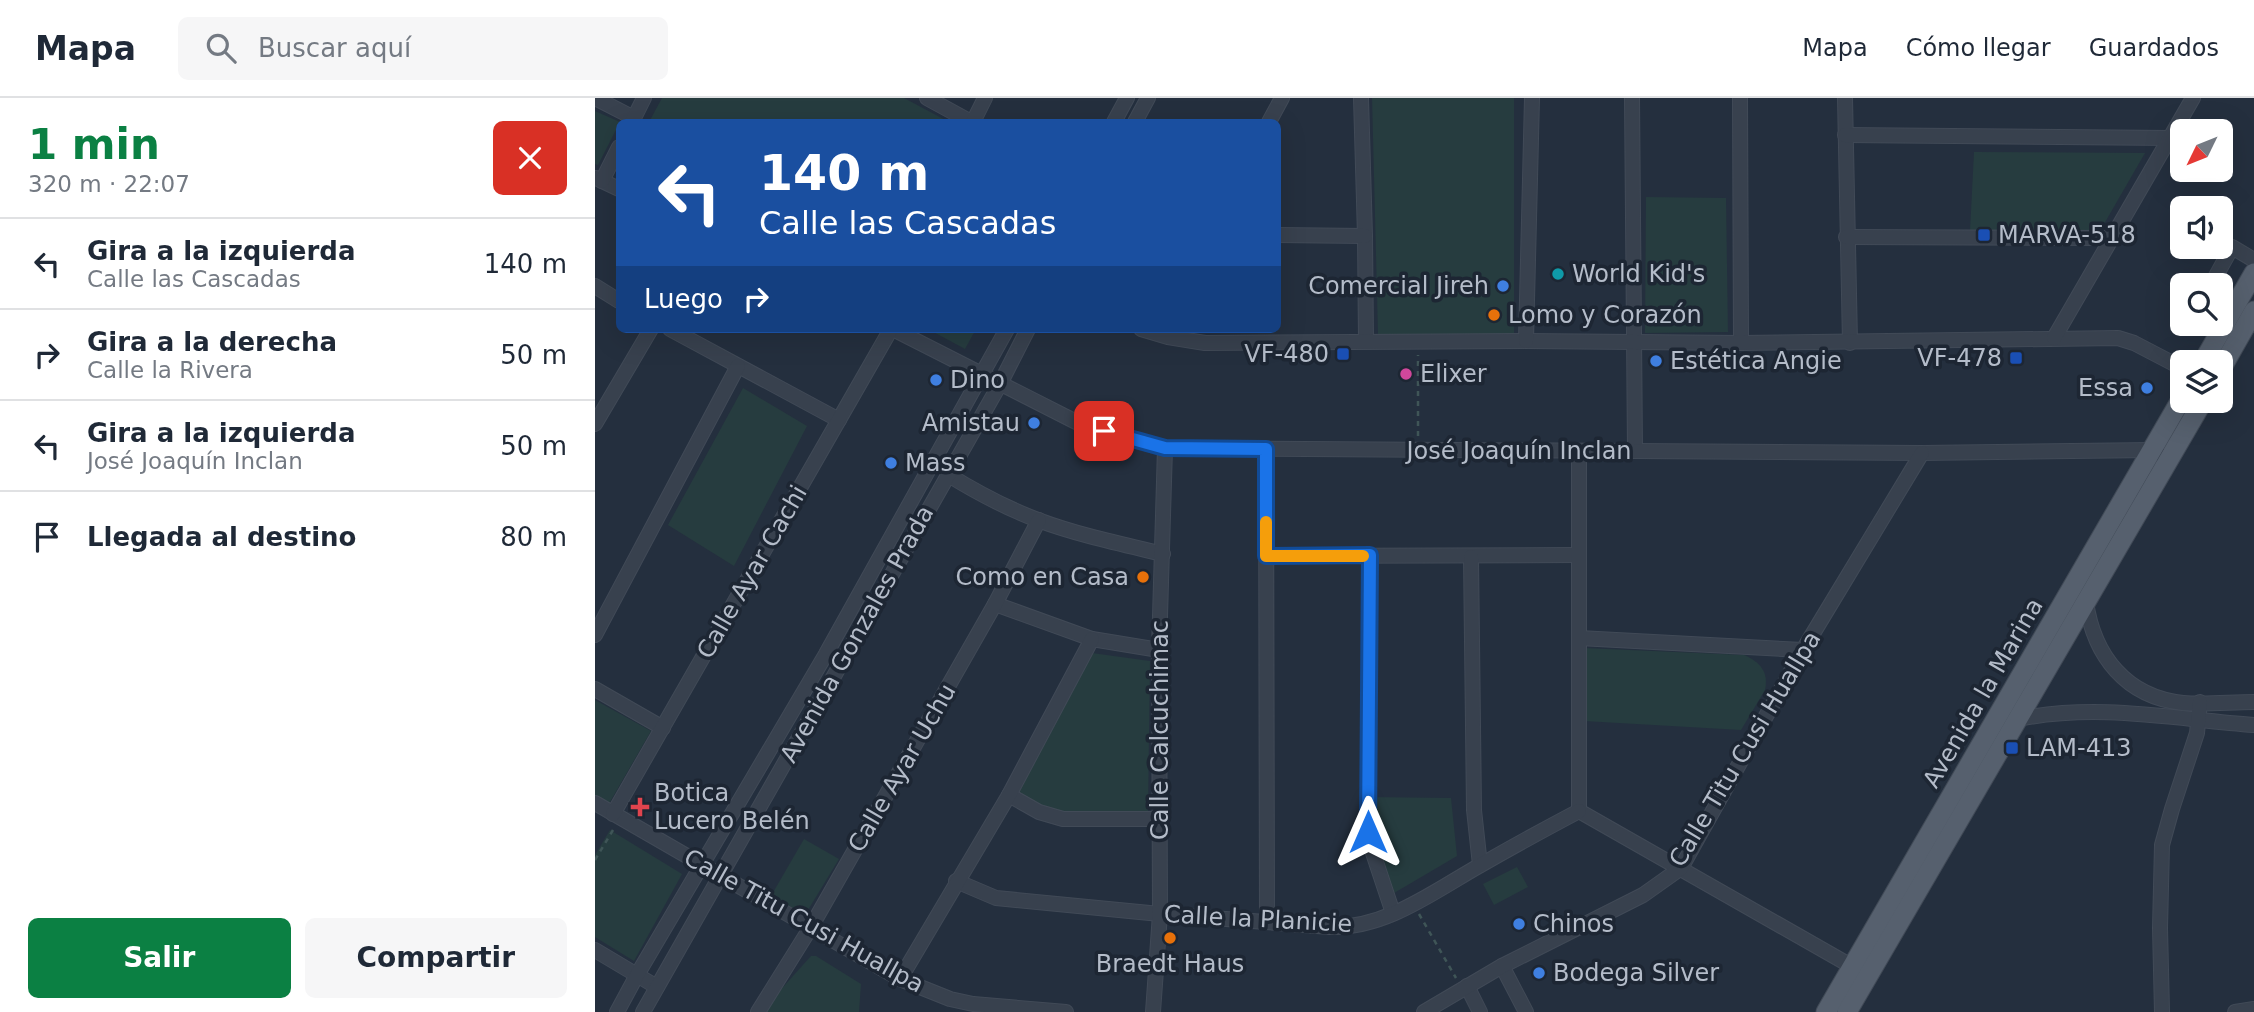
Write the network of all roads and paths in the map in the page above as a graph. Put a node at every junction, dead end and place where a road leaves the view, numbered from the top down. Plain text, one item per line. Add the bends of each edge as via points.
1 (596, 98) edge
2 (644, 98) edge
3 (927, 98) edge
4 (985, 98) edge
5 (1127, 98) edge
6 (1148, 98) edge
7 (1282, 98) edge
8 (1361, 98) edge
9 (1532, 98) edge
10 (1632, 98) edge
11 (1740, 98) edge
12 (1845, 98) edge
13 (2193, 98) edge
14 (631, 119) edge
15 (634, 119) edge
16 (966, 119) edge
17 (974, 119) edge
18 (1116, 119) edge
19 (1137, 119) edge
20 (1271, 119) edge
21 (2181, 119) edge
22 (1845, 135) junction
23 (2170, 138) edge
24 (2170, 140) edge
25 (616, 152) edge
26 (599, 179) edge
27 (616, 188) edge
28 (1281, 235) edge
29 (1366, 236) junction
30 (1846, 237) junction
31 (2113, 238) junction
32 (2254, 260) edge
33 (2218, 273) edge
34 (2254, 273) edge
35 (595, 286) edge
36 (616, 299) edge
37 (2233, 304) edge
38 (2254, 311) edge
39 (649, 333) edge
40 (677, 333) edge
41 (890, 333) edge
42 (900, 333) edge
43 (1005, 333) edge
44 (1026, 333) edge
45 (1157, 333) edge
46 (2054, 338) junction
47 (1366, 341) junction
48 (1418, 341) junction
49 (1526, 341) junction
50 (1636, 341) junction
51 (1850, 342) junction
52 (1741, 343) junction
53 (2232, 350) edge
54 (2170, 362) edge
55 (738, 366) junction
56 (983, 375) junction
57 (1000, 384) junction
58 (2176, 413) edge
59 (2194, 413) edge
60 (839, 420) junction
61 (595, 424) edge
62 (1165, 448) junction
63 (1266, 449) junction
64 (1418, 451) junction
65 (1579, 451) junction
66 (1635, 451) junction
67 (1922, 453) junction
68 (2161, 455) junction
69 (947, 474) junction
70 (1039, 520) junction
71 (1163, 554) junction
72 (1370, 555) junction
73 (1579, 555) junction
74 (1266, 556) junction
75 (1471, 556) junction
76 (2086, 602) junction
77 (995, 604) junction
78 (595, 635) edge
79 (1579, 638) junction
80 (1092, 639) junction
81 (1159, 650) junction
82 (1803, 650) junction
83 (595, 689) edge
84 (2200, 702) junction
85 (2254, 702) edge
86 (2018, 719) junction
87 (2199, 721) junction
88 (2254, 725) edge
89 (663, 728) junction
90 (1009, 795) junction
91 (595, 803) edge
92 (1579, 811) junction
93 (617, 816) junction
94 (1160, 819) junction
95 (595, 860) edge
96 (1481, 865) junction
97 (702, 866) junction
98 (1681, 868) junction
99 (719, 876) junction
100 (956, 881) junction
101 (1413, 903) junction
102 (1393, 913) junction
103 (1160, 914) junction
104 (1267, 922) junction
105 (811, 927) junction
106 (595, 950) edge
107 (1502, 966) junction
108 (1860, 972) junction
109 (637, 975) junction
110 (900, 979) junction
111 (1467, 986) junction
112 (657, 987) junction
113 (2254, 1009) edge
114 (1043, 1011) edge
115 (617, 1012) edge
116 (643, 1012) edge
117 (758, 1012) edge
118 (1066, 1012) edge
119 (1153, 1012) edge
120 (1424, 1012) edge
121 (1480, 1012) edge
122 (1526, 1012) edge
123 (1826, 1012) edge
124 (1847, 1012) edge
125 (2162, 1012) edge
126 (2235, 1012) edge

1 - 14 street
2 - 15 street
3 - 16 street
4 - 17 street
5 - 18 street
6 - 19 street
7 - 20 street
8 - 29 street
9 - 49 street
10 - 50 street
11 - 52 street
12 - 22 street
13 - 21 street
22 - 23 street
22 - 30 street
24 - 31 street
25 - 26 street
26 - 27 street
28 - 29 street
29 - 47 street
30 - 31 street
30 - 51 street
31 - 46 street
32 - 33 street via 2232,247
34 - 37 main road
35 - 36 street
38 - 53 main road
39 - 61 street
40 - 55 street
41 - 60 street, Calle Ayar Cachi
42 - 56 street, José Joaquín Inclan
43 - 56 street, Avenida Gonzales Prada
44 - 57 street, Avenida Gonzales Prada
45 - 47 street via 1205,342
46 - 51 street
46 - 54 street via 2122,339
47 - 48 street
48 - 49 street
48 - 64 path
49 - 50 street
50 - 52 street
50 - 66 street
51 - 52 street
55 - 60 street
55 - 78 street
56 - 57 street, José Joaquín Inclan
56 - 97 street, Avenida Gonzales Prada
57 - 62 street, José Joaquín Inclan via 1084,426
57 - 69 street, Avenida Gonzales Prada
58 - 68 main road, Avenida la Marina
59 - 68 main road, Avenida la Marina
60 - 89 street, Calle Ayar Cachi
62 - 63 street, José Joaquín Inclan
62 - 71 street, Calle Calcuchimac
63 - 64 street, José Joaquín Inclan
63 - 74 street
64 - 65 street, José Joaquín Inclan
65 - 66 street, José Joaquín Inclan
65 - 73 street
66 - 67 street, José Joaquín Inclan
67 - 68 street, José Joaquín Inclan
67 - 82 street, Calle Titu Cusi Huallpa
68 - 76 main road, Avenida la Marina
68 - 108 main road, Avenida la Marina
69 - 70 street
69 - 99 street, Avenida Gonzales Prada
70 - 71 street
70 - 77 street, Calle Ayar Uchu
71 - 81 street, Calle Calcuchimac
72 - 74 street
72 - 75 street
72 - 102 street via 1368,832
73 - 75 street
73 - 79 street
74 - 104 street
75 - 96 street via 1474,810
76 - 84 street via 2100,650 2124,678 2163,698
76 - 86 main road, Avenida la Marina
77 - 80 street
77 - 105 street, Calle Ayar Uchu
79 - 82 street
79 - 92 street
80 - 81 street
80 - 90 street
81 - 94 street, Calle Calcuchimac
82 - 98 street, Calle Titu Cusi Huallpa
83 - 89 street
84 - 85 street
84 - 87 street
86 - 87 street via 2074,711 2141,712
86 - 108 main road, Avenida la Marina
87 - 88 street
87 - 125 street via 2162,845
89 - 93 street, Calle Ayar Cachi
90 - 94 street via 1063,819
90 - 100 street
91 - 93 street, Calle Titu Cusi Huallpa
92 - 96 street, Calle la Planicie
92 - 98 street
93 - 95 path
93 - 97 street, Calle Titu Cusi Huallpa
94 - 103 street, Calle Calcuchimac
96 - 101 street, Calle la Planicie
97 - 99 street, Calle Titu Cusi Huallpa
97 - 109 street, Avenida Gonzales Prada
98 - 107 street, Calle Titu Cusi Huallpa via 1643,895
98 - 108 street
99 - 105 street, Calle Titu Cusi Huallpa
99 - 112 street, Avenida Gonzales Prada
100 - 103 street, Calle la Planicie via 996,898
100 - 110 street
101 - 102 street, Calle la Planicie
101 - 111 path via 1454,977
102 - 104 street, Calle la Planicie via 1344,927
103 - 104 street, Calle la Planicie
103 - 119 street, Calle Calcuchimac
105 - 110 street, Calle Titu Cusi Huallpa
105 - 117 street, Calle Ayar Uchu
106 - 109 street
107 - 111 street, Calle Titu Cusi Huallpa
107 - 122 street
108 - 123 main road, Avenida la Marina
108 - 124 main road, Avenida la Marina
109 - 112 street
109 - 115 street, Avenida Gonzales Prada
110 - 114 street, Calle Titu Cusi Huallpa via 956,1001
111 - 120 street, Calle Titu Cusi Huallpa
111 - 121 street
112 - 116 street, Avenida Gonzales Prada
113 - 126 street
114 - 118 street, Calle Titu Cusi Huallpa

